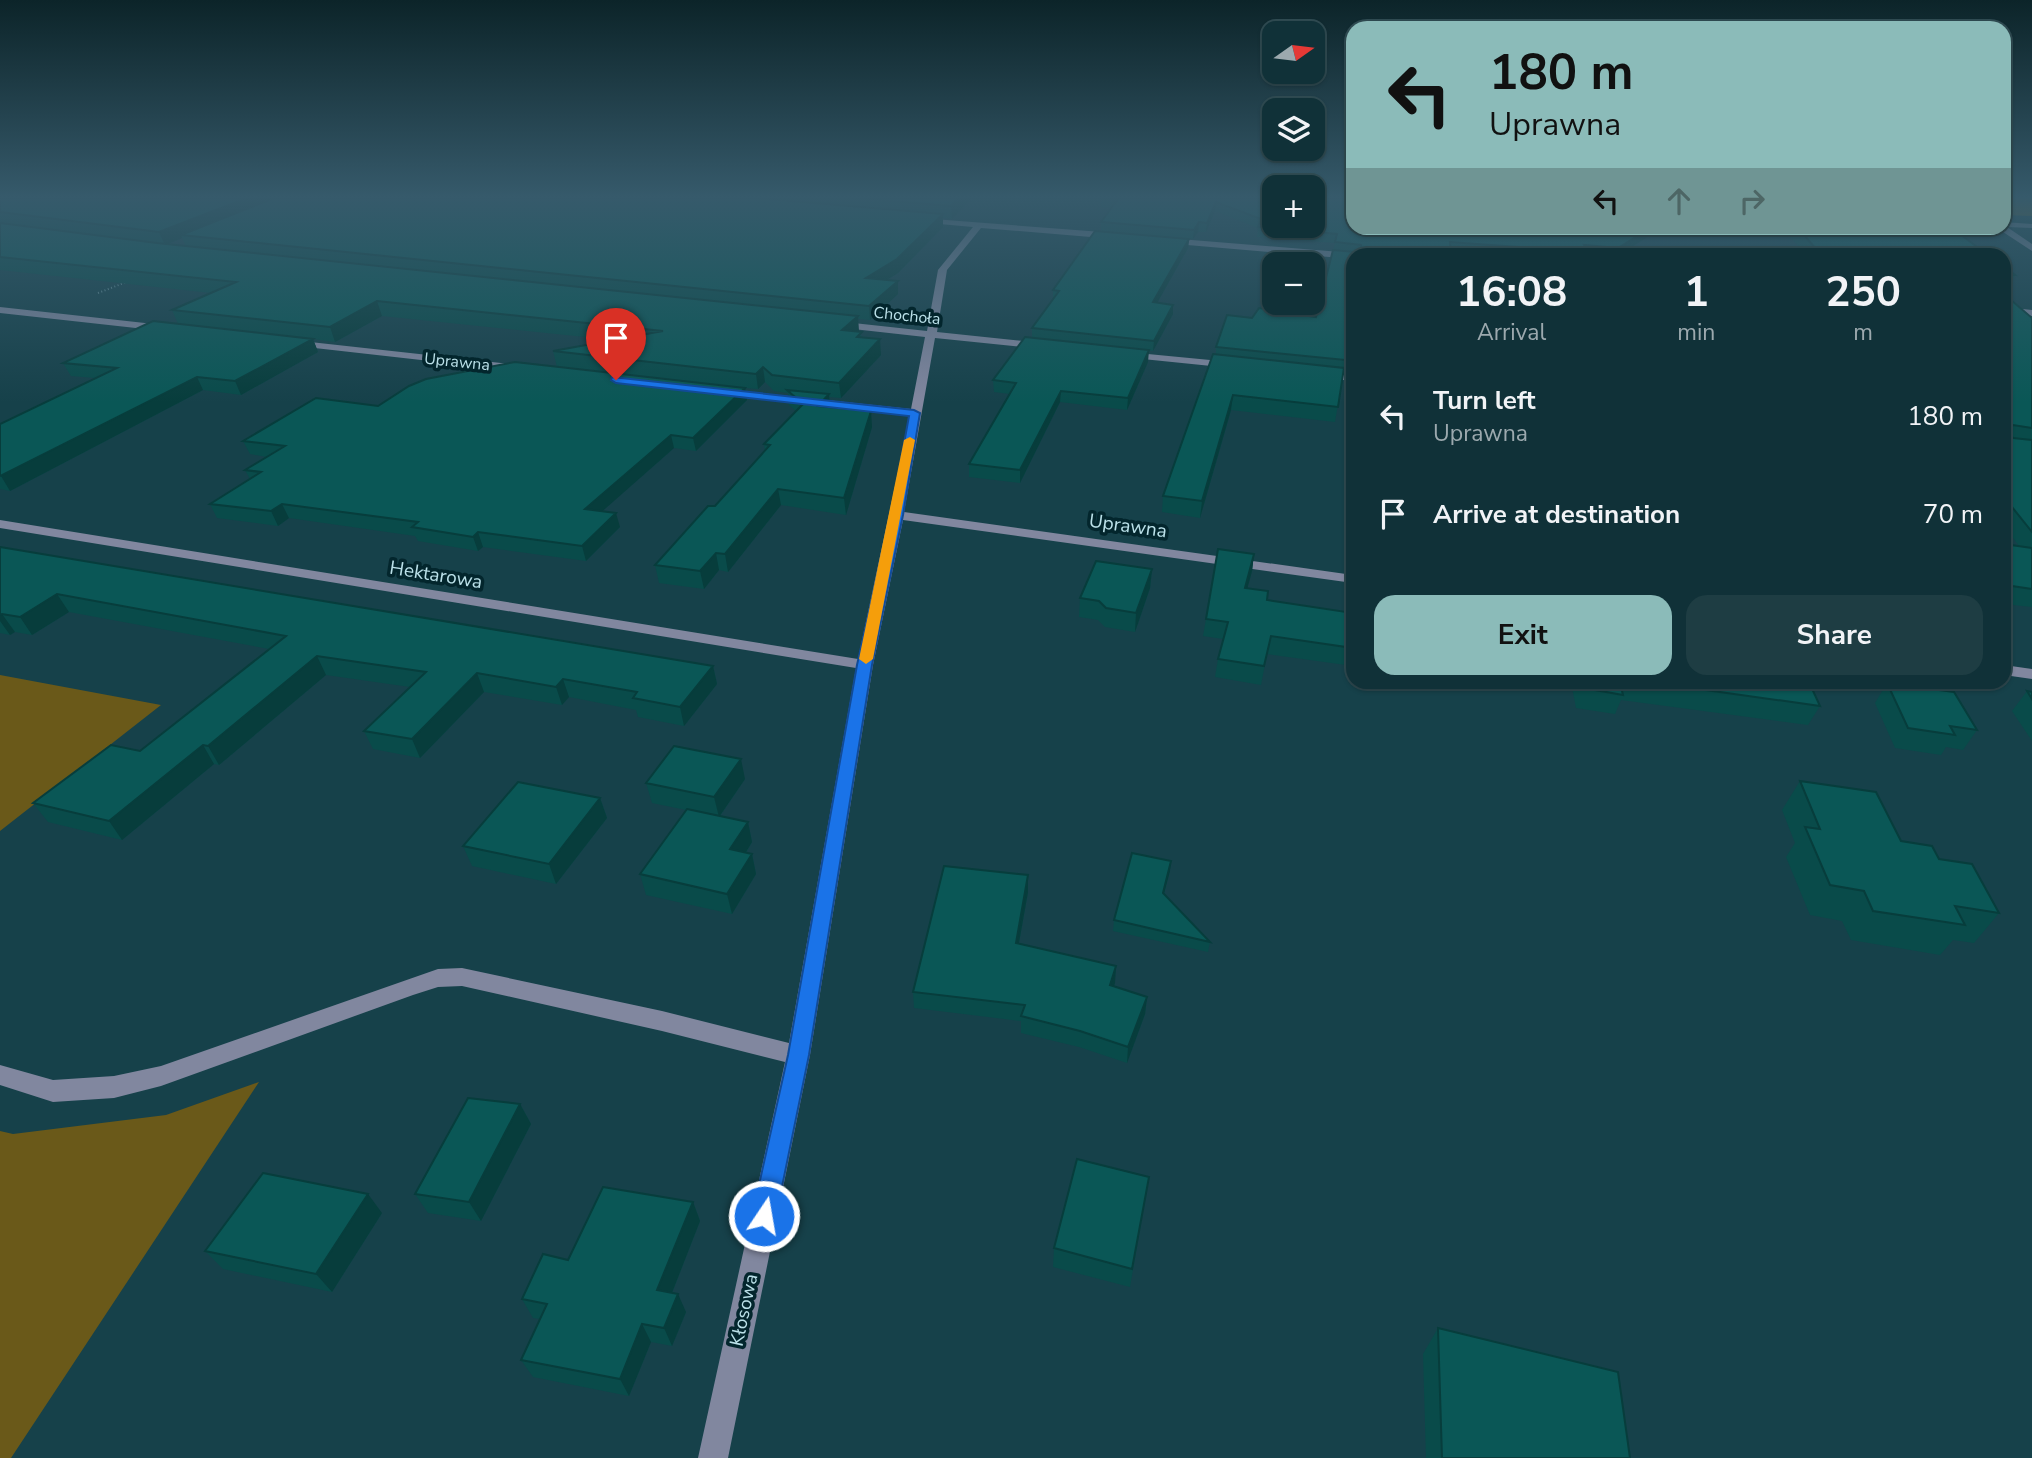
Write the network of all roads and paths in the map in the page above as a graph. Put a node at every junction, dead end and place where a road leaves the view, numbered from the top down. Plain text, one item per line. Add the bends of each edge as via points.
1 (946, 266) edge
2 (130, 281) edge
3 (0, 310) edge
4 (2011, 311) edge
5 (2032, 313) edge
6 (46, 315) junction
7 (821, 322) edge
8 (170, 329) edge
9 (930, 334) junction
10 (280, 342) edge
11 (1053, 347) edge
12 (1121, 354) edge
13 (1244, 367) edge
14 (528, 370) edge
15 (1312, 374) edge
16 (1346, 377) edge
17 (708, 390) edge
18 (914, 413) junction
19 (897, 515) junction
20 (0, 524) edge
21 (1346, 578) edge
22 (865, 665) junction
23 (2011, 671) edge
24 (2032, 674) edge
25 (799, 1055) junction
26 (0, 1075) edge
27 (713, 1458) edge

1 - 9 street, Kłosowa
2 - 6 path
3 - 6 street
4 - 5 street
6 - 8 street
7 - 9 street, Chochoła
9 - 11 street, Chochoła
9 - 18 street, Kłosowa
10 - 14 street, Uprawna
12 - 13 street
15 - 16 street
17 - 18 street
18 - 19 street, Kłosowa
19 - 21 street, Uprawna
19 - 22 street, Kłosowa
20 - 22 street, Hektarowa
22 - 25 street, Kłosowa
23 - 24 street
25 - 26 street via 462,977 409,987 161,1076 114,1087 53,1091
25 - 27 street, Kłosowa

